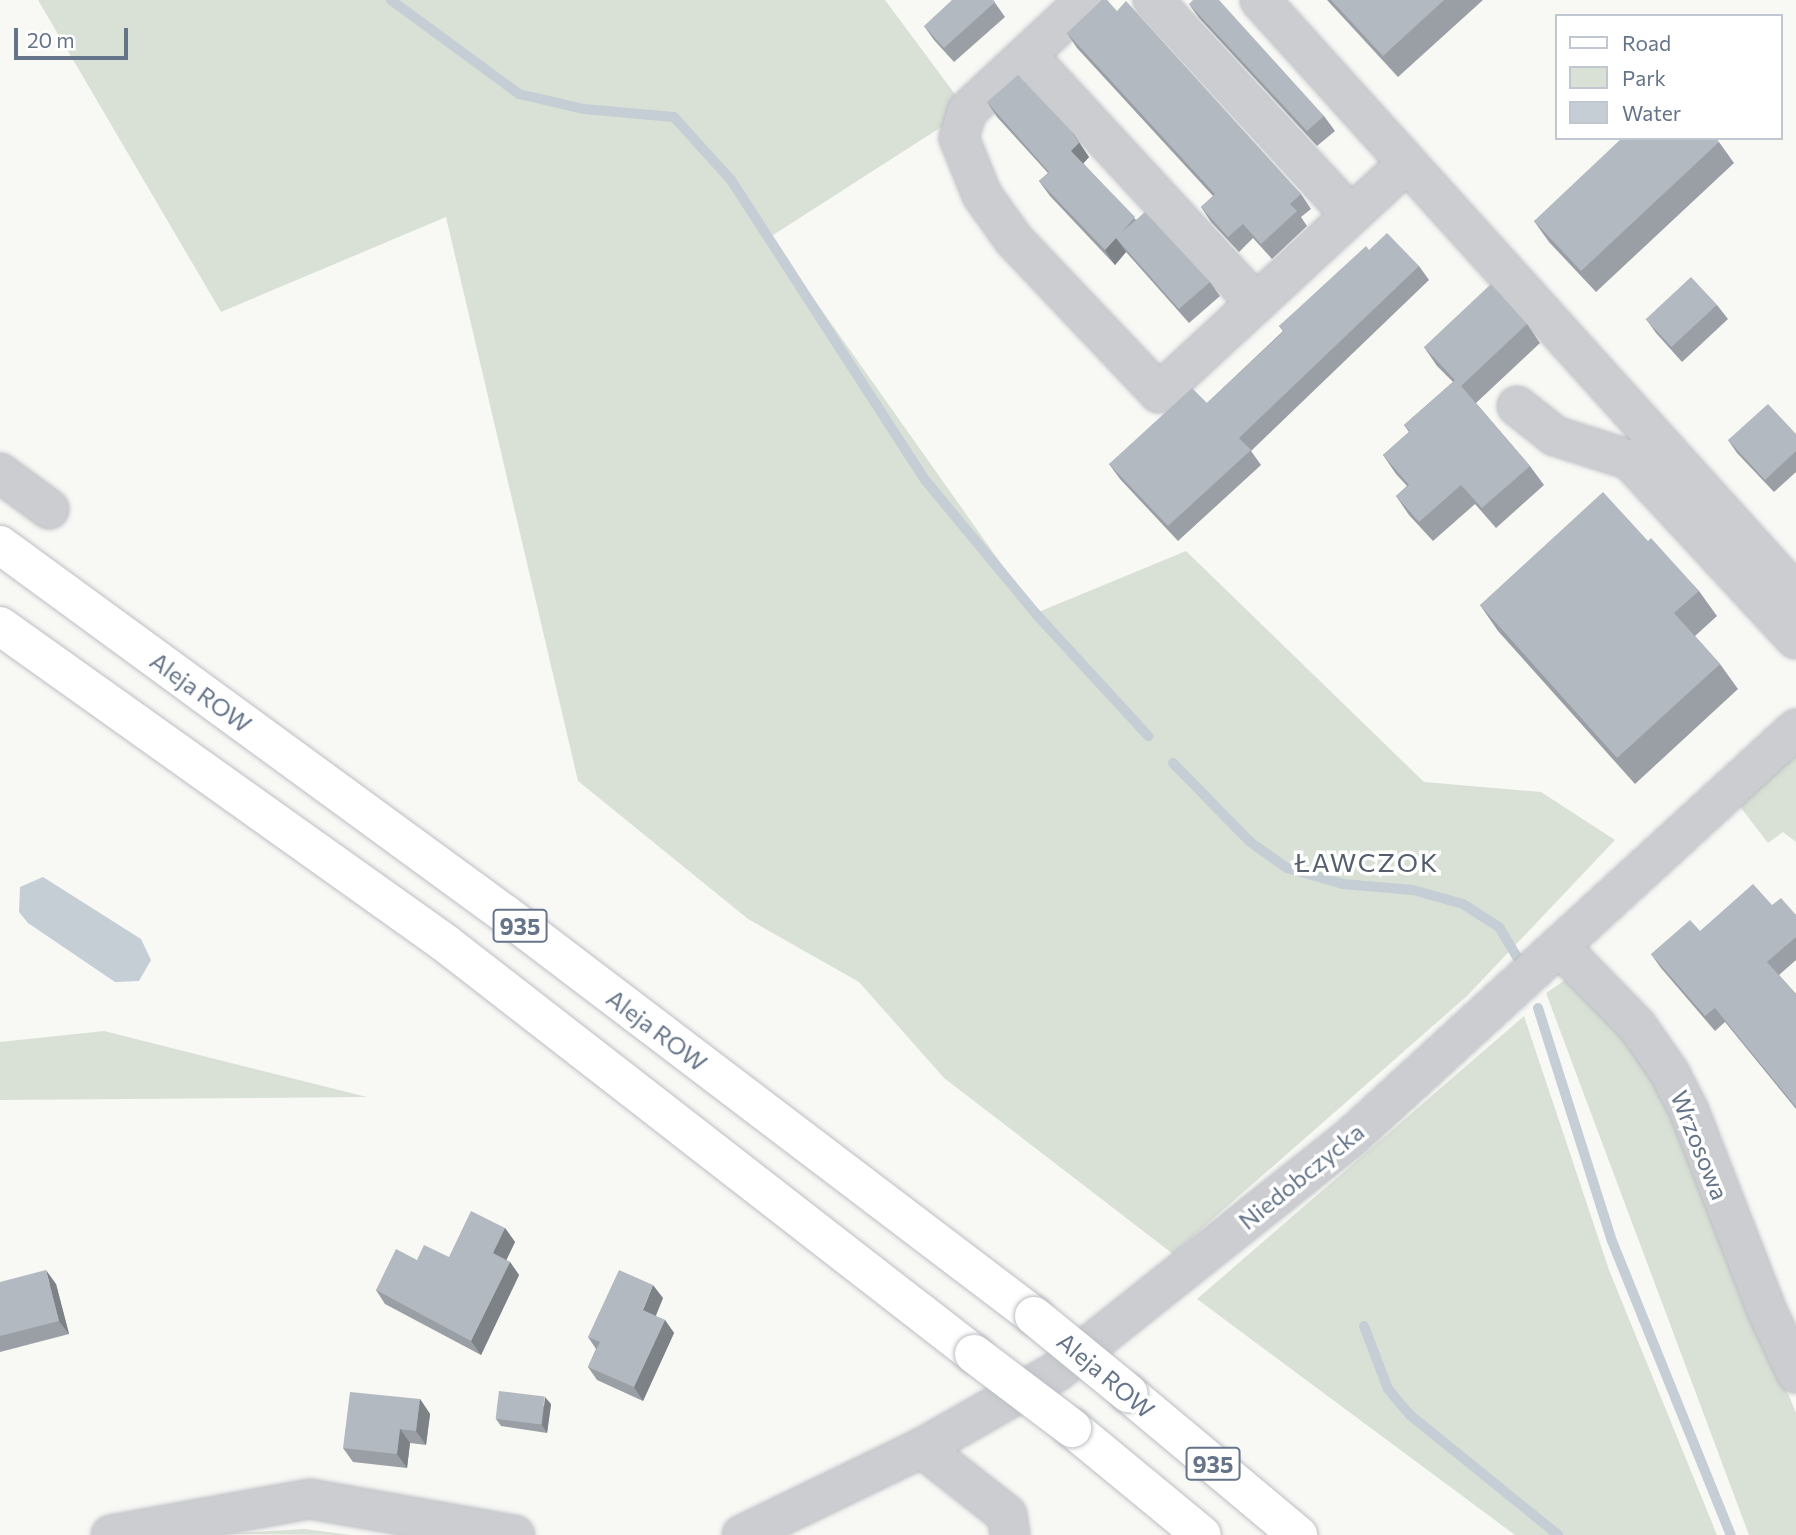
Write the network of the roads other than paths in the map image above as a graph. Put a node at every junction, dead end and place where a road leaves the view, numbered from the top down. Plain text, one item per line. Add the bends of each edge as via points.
1 (1086, 0) edge
2 (1153, 0) edge
3 (1260, 0) edge
4 (1027, 55) junction
5 (1407, 163) junction
6 (1351, 215) junction
7 (1256, 303) junction
8 (1517, 406) dead end
9 (0, 473) edge
10 (50, 509) dead end
11 (0, 545) edge
12 (1796, 594) edge
13 (0, 626) edge
14 (1796, 639) edge
15 (1796, 729) edge
16 (1559, 946) junction
17 (1796, 1373) edge
18 (922, 1448) junction
19 (111, 1535) edge
20 (515, 1535) edge
21 (742, 1535) edge
22 (1010, 1535) edge
23 (1202, 1535) edge
24 (1298, 1535) edge

1 - 4 street
2 - 6 street
3 - 5 street
4 - 7 street
4 - 7 street via 967,111 958,138 982,195 1031,260 1159,393
5 - 6 street
5 - 12 street
6 - 7 street
8 - 14 street via 1555,436 1630,460
9 - 10 street
11 - 24 main road, Aleja ROW / 935, bridge via 505,914 1034,1316
13 - 23 main road, 935, bridge via 445,943 1072,1428
15 - 16 street, Niedobczycka
16 - 17 street, Wrzosowa via 1637,1026 1669,1072
16 - 18 street, Niedobczycka via 1348,1140 1056,1372
18 - 21 street, Niedobczycka
18 - 22 street via 1007,1515
19 - 20 street via 310,1499

